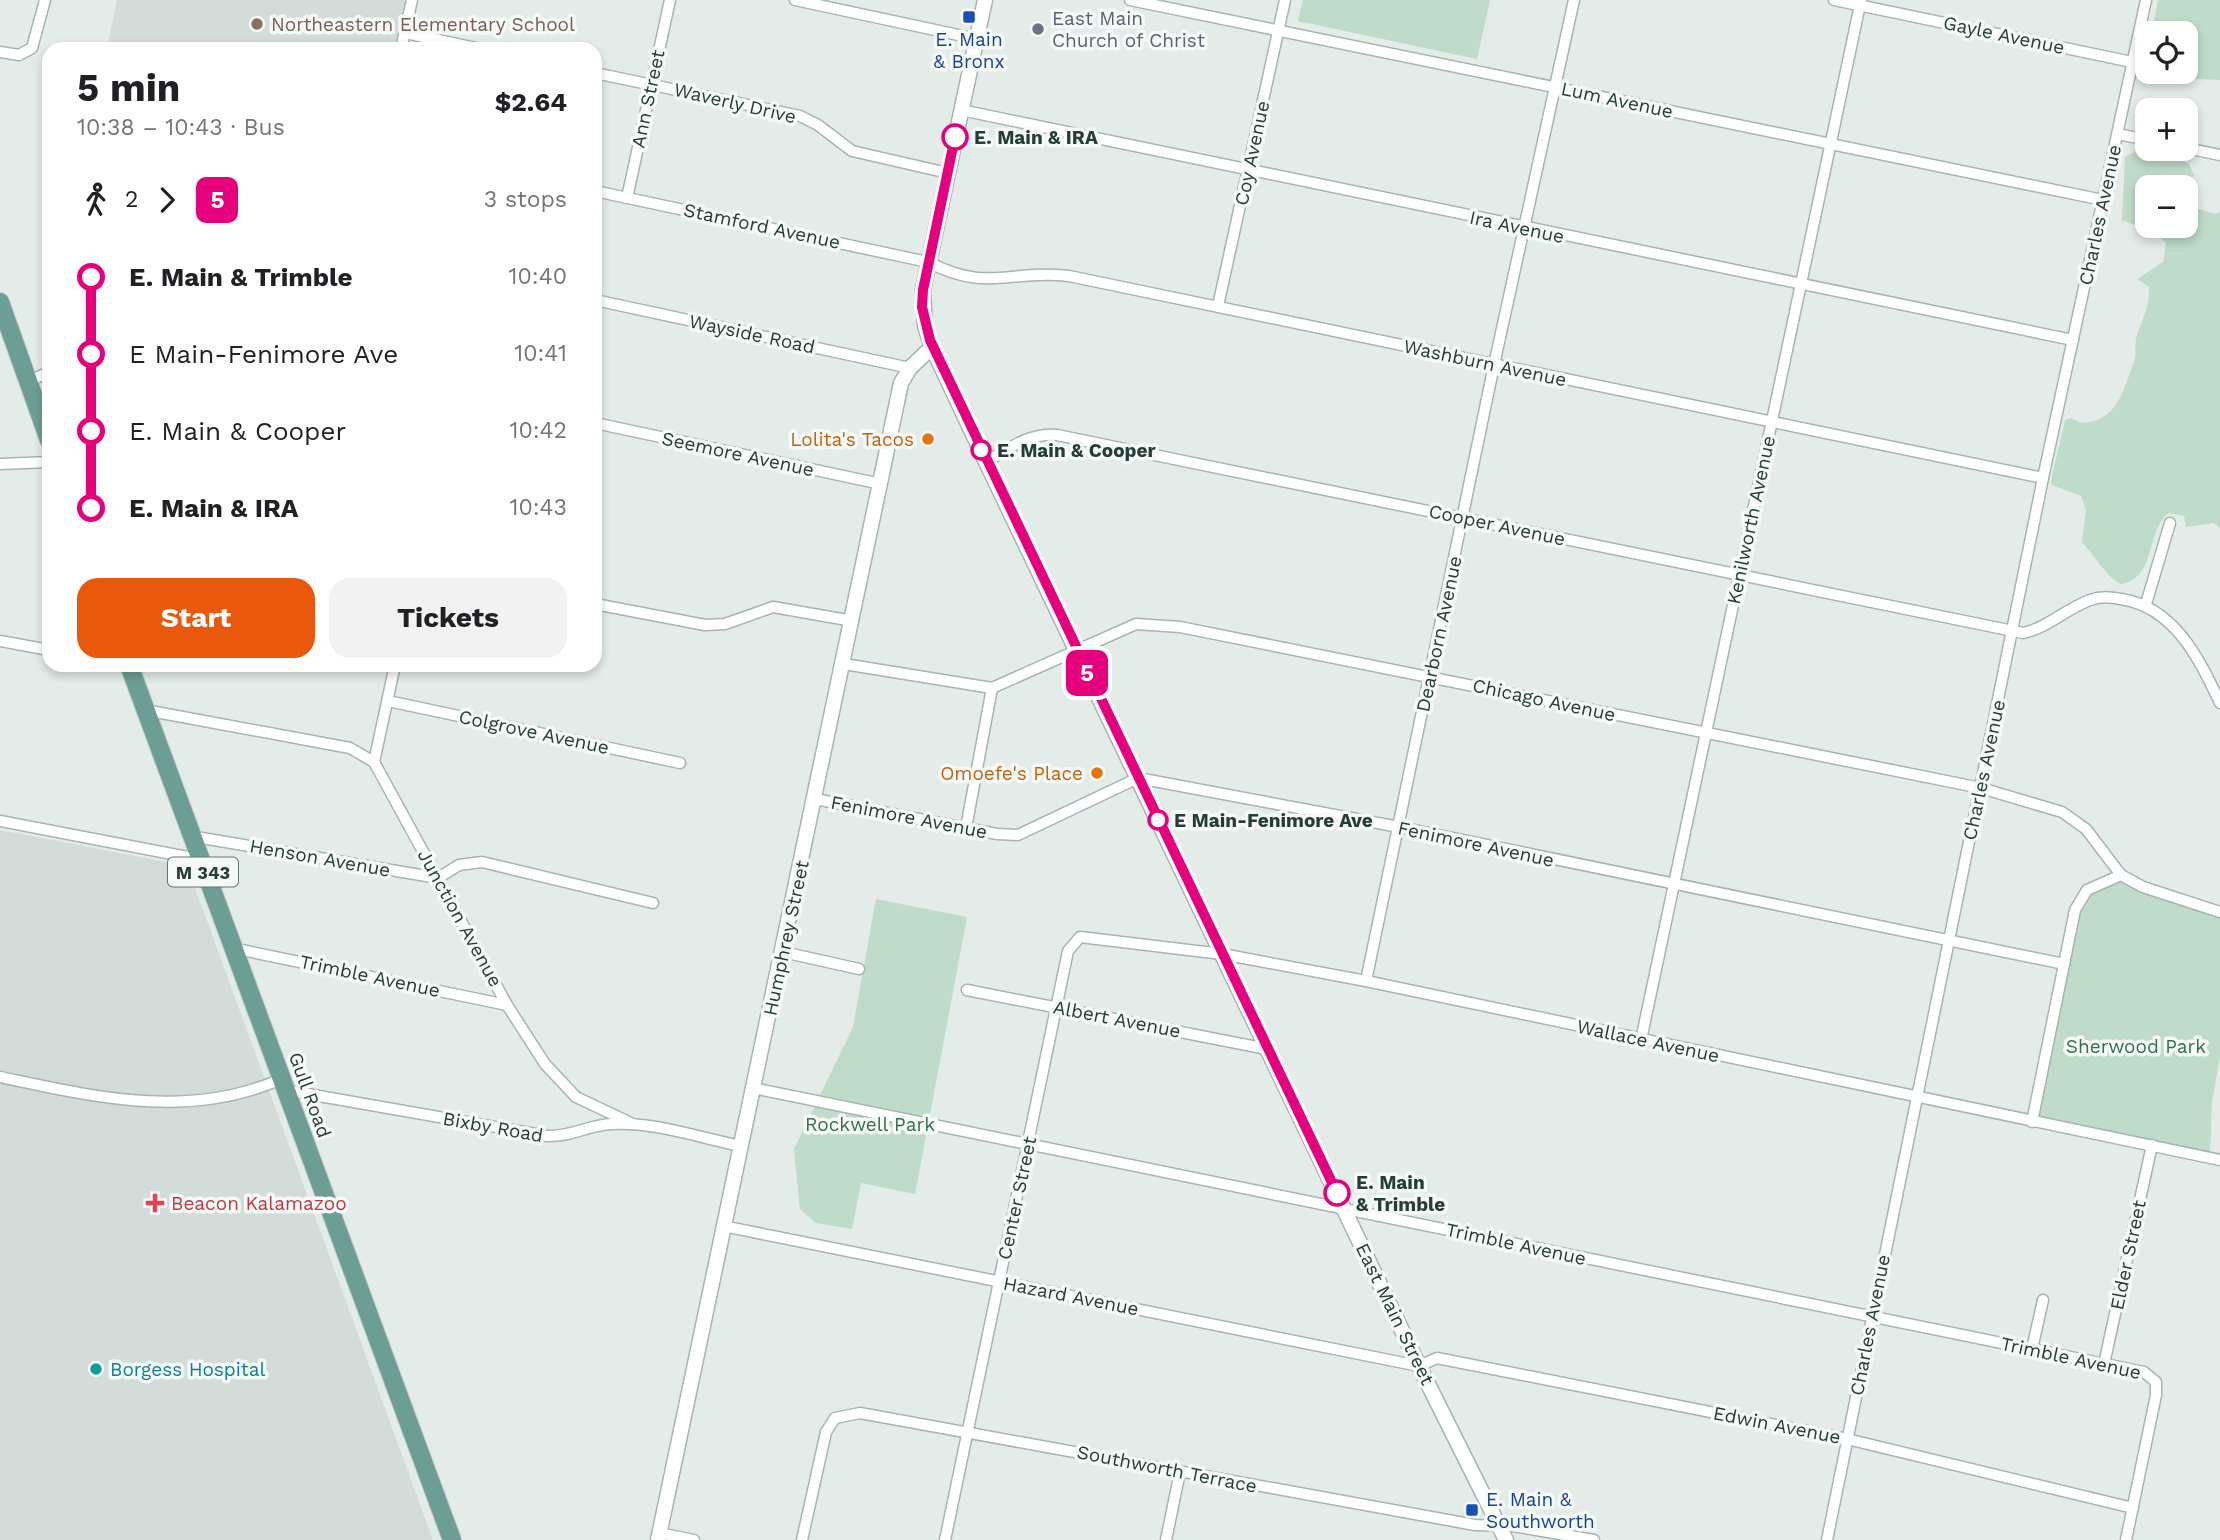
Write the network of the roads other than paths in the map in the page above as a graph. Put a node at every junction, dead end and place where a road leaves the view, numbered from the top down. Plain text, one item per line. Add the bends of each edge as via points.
1 (45, 0) edge
2 (412, 0) edge
3 (670, 0) edge
4 (795, 0) edge
5 (985, 0) edge
6 (1130, 0) edge
7 (1284, 0) edge
8 (1574, 0) edge
9 (1834, 0) edge
10 (2146, 0) edge
11 (1860, 3) edge
12 (1278, 30) junction
13 (405, 33) junction
14 (976, 39) junction
15 (403, 42) edge
16 (448, 42) edge
17 (0, 52) edge
18 (2133, 62) junction
19 (602, 74) edge
20 (651, 85) junction
21 (1555, 87) junction
22 (961, 110) junction
23 (2118, 134) junction
24 (2135, 138) edge
25 (1830, 145) junction
26 (2198, 150) edge
27 (2220, 155) edge
28 (1248, 171) junction
29 (948, 173) junction
30 (602, 193) edge
31 (627, 198) junction
32 (2103, 200) junction
33 (1524, 229) junction
34 (928, 261) junction
35 (1800, 284) junction
36 (602, 302) edge
37 (0, 303) edge
38 (1218, 306) junction
39 (2073, 340) junction
40 (932, 346) junction
41 (1494, 365) junction
42 (910, 368) junction
43 (42, 375) edge
44 (27, 382) junction
45 (42, 422) edge
46 (1771, 422) junction
47 (602, 424) edge
48 (42, 462) edge
49 (986, 462) junction
50 (0, 464) edge
51 (2043, 478) junction
52 (881, 484) junction
53 (1464, 518) junction
54 (2170, 523) dead end
55 (1739, 576) junction
56 (2146, 604) junction
57 (602, 605) edge
58 (853, 621) junction
59 (2012, 631) junction
60 (0, 641) edge
61 (42, 649) edge
62 (1076, 649) junction
63 (844, 664) junction
64 (131, 672) edge
65 (394, 672) edge
66 (1430, 677) junction
67 (992, 688) junction
68 (388, 701) junction
69 (2220, 703) edge
70 (145, 710) junction
71 (1707, 734) junction
72 (374, 762) junction
73 (680, 763) dead end
74 (1138, 778) junction
75 (1981, 788) junction
76 (815, 799) junction
77 (0, 821) edge
78 (1399, 827) junction
79 (966, 828) junction
80 (190, 836) junction
81 (198, 859) junction
82 (2121, 875) junction
83 (438, 877) junction
84 (1674, 886) junction
85 (653, 903) dead end
86 (2220, 912) edge
87 (1075, 940) joint
88 (1949, 941) junction
89 (232, 948) junction
90 (783, 952) junction
91 (1222, 954) junction
92 (2064, 964) junction
93 (859, 969) dead end
94 (1366, 981) junction
95 (967, 990) dead end
96 (507, 1005) junction
97 (1056, 1007) junction
98 (1641, 1040) junction
99 (1267, 1049) junction
100 (0, 1077) edge
101 (283, 1084) junction
102 (753, 1088) junction
103 (1917, 1095) junction
104 (2032, 1122) junction
105 (633, 1124) junction
106 (2152, 1145) junction
107 (741, 1146) junction
108 (1028, 1146) junction
109 (2220, 1160) edge
110 (1344, 1209) junction
111 (723, 1226) junction
112 (1000, 1282) junction
113 (2043, 1300) dead end
114 (1872, 1317) junction
115 (2032, 1349) junction
116 (2104, 1364) junction
117 (1419, 1366) junction
118 (969, 1431) junction
119 (1847, 1440) junction
120 (1180, 1472) junction
121 (2133, 1508) junction
122 (1500, 1526) junction
123 (659, 1536) edge
124 (452, 1540) edge
125 (694, 1540) edge
126 (802, 1540) edge
127 (946, 1540) edge
128 (1166, 1540) edge
129 (1506, 1540) edge
130 (1594, 1540) edge
131 (1827, 1540) edge
132 (2126, 1540) edge

1 - 17 street via 32,48 19,55
2 - 13 street
3 - 20 street, Ann Street
4 - 14 street
5 - 14 street, East Main Street
6 - 12 street, Lum Avenue
7 - 12 street, Coy Avenue
8 - 21 street, Dearborn Avenue
9 - 11 street, Gayle Avenue
10 - 18 street, Charles Avenue
11 - 18 street, Gayle Avenue
11 - 25 street, Kenilworth Avenue
12 - 21 street, Lum Avenue
12 - 28 street, Coy Avenue
13 - 15 street
13 - 16 street
14 - 22 street, East Main Street
18 - 23 street, Charles Avenue
19 - 20 street, Waverly Drive
20 - 29 street, Waverly Drive via 800,116 852,151
20 - 31 street, Ann Street
21 - 25 street, Lum Avenue
21 - 33 street, Dearborn Avenue
22 - 28 street, Ira Avenue
22 - 29 street, East Main Street
23 - 24 street
23 - 32 street, Charles Avenue
25 - 32 street, Lum Avenue
25 - 35 street, Kenilworth Avenue
26 - 27 street
28 - 33 street, Ira Avenue
28 - 38 street, Coy Avenue
29 - 34 street, East Main Street
30 - 31 street, Stamford Avenue
31 - 34 street, Stamford Avenue
32 - 39 street, Charles Avenue
33 - 35 street, Ira Avenue
33 - 41 street, Dearborn Avenue
34 - 38 street, Washburn Avenue via 973,279 1039,272
34 - 40 street, East Main Street via 922,300
35 - 39 street, Ira Avenue
35 - 46 street, Kenilworth Avenue
36 - 42 street, Wayside Road
37 - 44 main road
38 - 41 street, Washburn Avenue
39 - 51 street, Charles Avenue
40 - 42 street, Humphrey Street
40 - 49 street, East Main Street
41 - 46 street, Washburn Avenue
41 - 53 street, Dearborn Avenue
42 - 52 street, Humphrey Street via 901,383
43 - 44 street
44 - 45 main road
46 - 51 street, Washburn Avenue
46 - 55 street, Kenilworth Avenue
47 - 52 street, Seemore Avenue
48 - 50 street
49 - 53 street, Cooper Avenue via 1023,439 1057,435
49 - 62 street, East Main Street
51 - 59 street, Charles Avenue
52 - 58 street, Humphrey Street
53 - 55 street, Cooper Avenue
53 - 66 street, Dearborn Avenue
54 - 56 street
55 - 59 street, Cooper Avenue
55 - 71 street, Kenilworth Avenue
56 - 59 street via 2102,596 2078,604 2034,631
56 - 69 street via 2165,617 2189,645
57 - 58 street via 705,625 724,624 773,607
58 - 63 street, Humphrey Street
59 - 75 street, Charles Avenue
60 - 61 street
62 - 66 street, Chicago Avenue via 1149,622
62 - 67 street, Chicago Avenue
62 - 74 street, East Main Street
63 - 67 street
63 - 76 street, Humphrey Street
64 - 70 main road, Gull Road / M 343
65 - 68 street
66 - 71 street, Chicago Avenue
66 - 78 street, Dearborn Avenue
67 - 79 street
68 - 72 street
68 - 73 street, Colgrove Avenue
70 - 72 street via 350,748
70 - 80 main road, Gull Road / M 343
71 - 75 street, Chicago Avenue
71 - 84 street, Kenilworth Avenue
72 - 83 street, Junction Avenue
74 - 78 street, Fenimore Avenue
74 - 79 street, Fenimore Avenue via 1027,833
74 - 91 street, East Main Street
75 - 82 street, Chicago Avenue via 2062,812 2078,822
75 - 88 street, Charles Avenue
76 - 79 street, Fenimore Avenue
76 - 90 street, Humphrey Street
77 - 81 street
78 - 84 street, Fenimore Avenue
78 - 94 street, Dearborn Avenue
80 - 81 main road, Gull Road / M 343
80 - 83 street, Henson Avenue
81 - 89 main road, Gull Road / M 343
82 - 86 street, Chicago Avenue via 2143,887
82 - 92 street via 2096,884 2080,898
83 - 85 street via 459,865 482,862
83 - 96 street, Junction Avenue
84 - 88 street, Fenimore Avenue
84 - 98 street, Kenilworth Avenue
87 - 91 street, Wallace Avenue via 1084,937
87 - 97 street, Center Street via 1068,951
88 - 92 street, Fenimore Avenue
88 - 103 street, Charles Avenue
89 - 96 street, Trimble Avenue
89 - 101 main road, Gull Road / M 343
90 - 93 street
90 - 102 street, Humphrey Street
91 - 94 street, Wallace Avenue
91 - 99 street, East Main Street
92 - 104 street
94 - 98 street, Wallace Avenue
95 - 97 street, Albert Avenue
96 - 105 street, Junction Avenue via 545,1064 576,1097
97 - 99 street, Albert Avenue
97 - 108 street, Center Street
98 - 103 street, Wallace Avenue
99 - 110 street, East Main Street
100 - 101 street via 85,1095 165,1103 237,1096
101 - 105 street, Bixby Road via 547,1136
101 - 124 main road, Gull Road / M 343
102 - 107 street, Humphrey Street
102 - 108 street, Trimble Avenue
103 - 104 street, Wallace Avenue
103 - 114 street, Charles Avenue
104 - 106 street, Wallace Avenue
105 - 107 street, Bixby Road
106 - 109 street, Wallace Avenue
106 - 116 street, Elder Street
107 - 111 street, Humphrey Street
108 - 110 street, Trimble Avenue
108 - 112 street, Center Street
110 - 114 street, Trimble Avenue
110 - 117 street, East Main Street
111 - 112 street, Hazard Avenue
111 - 123 street, Humphrey Street
112 - 117 street, Hazard Avenue
112 - 118 street, Center Street
113 - 115 street
114 - 115 street, Trimble Avenue
114 - 119 street, Charles Avenue
115 - 116 street, Trimble Avenue
116 - 121 street, Trimble Avenue via 2154,1378 2156,1395
117 - 119 street, Edwin Avenue via 1437,1358
117 - 122 street, East Main Street
118 - 120 street, Southworth Terrace
118 - 126 street, Southworth Terrace via 860,1413 835,1418 822,1444
118 - 127 street, Center Street
119 - 121 street, Edwin Avenue
119 - 131 street, Charles Avenue
120 - 122 street, Southworth Terrace
120 - 128 street
121 - 132 street
122 - 129 street, East Main Street
122 - 130 street, Southworth Terrace
123 - 125 street

